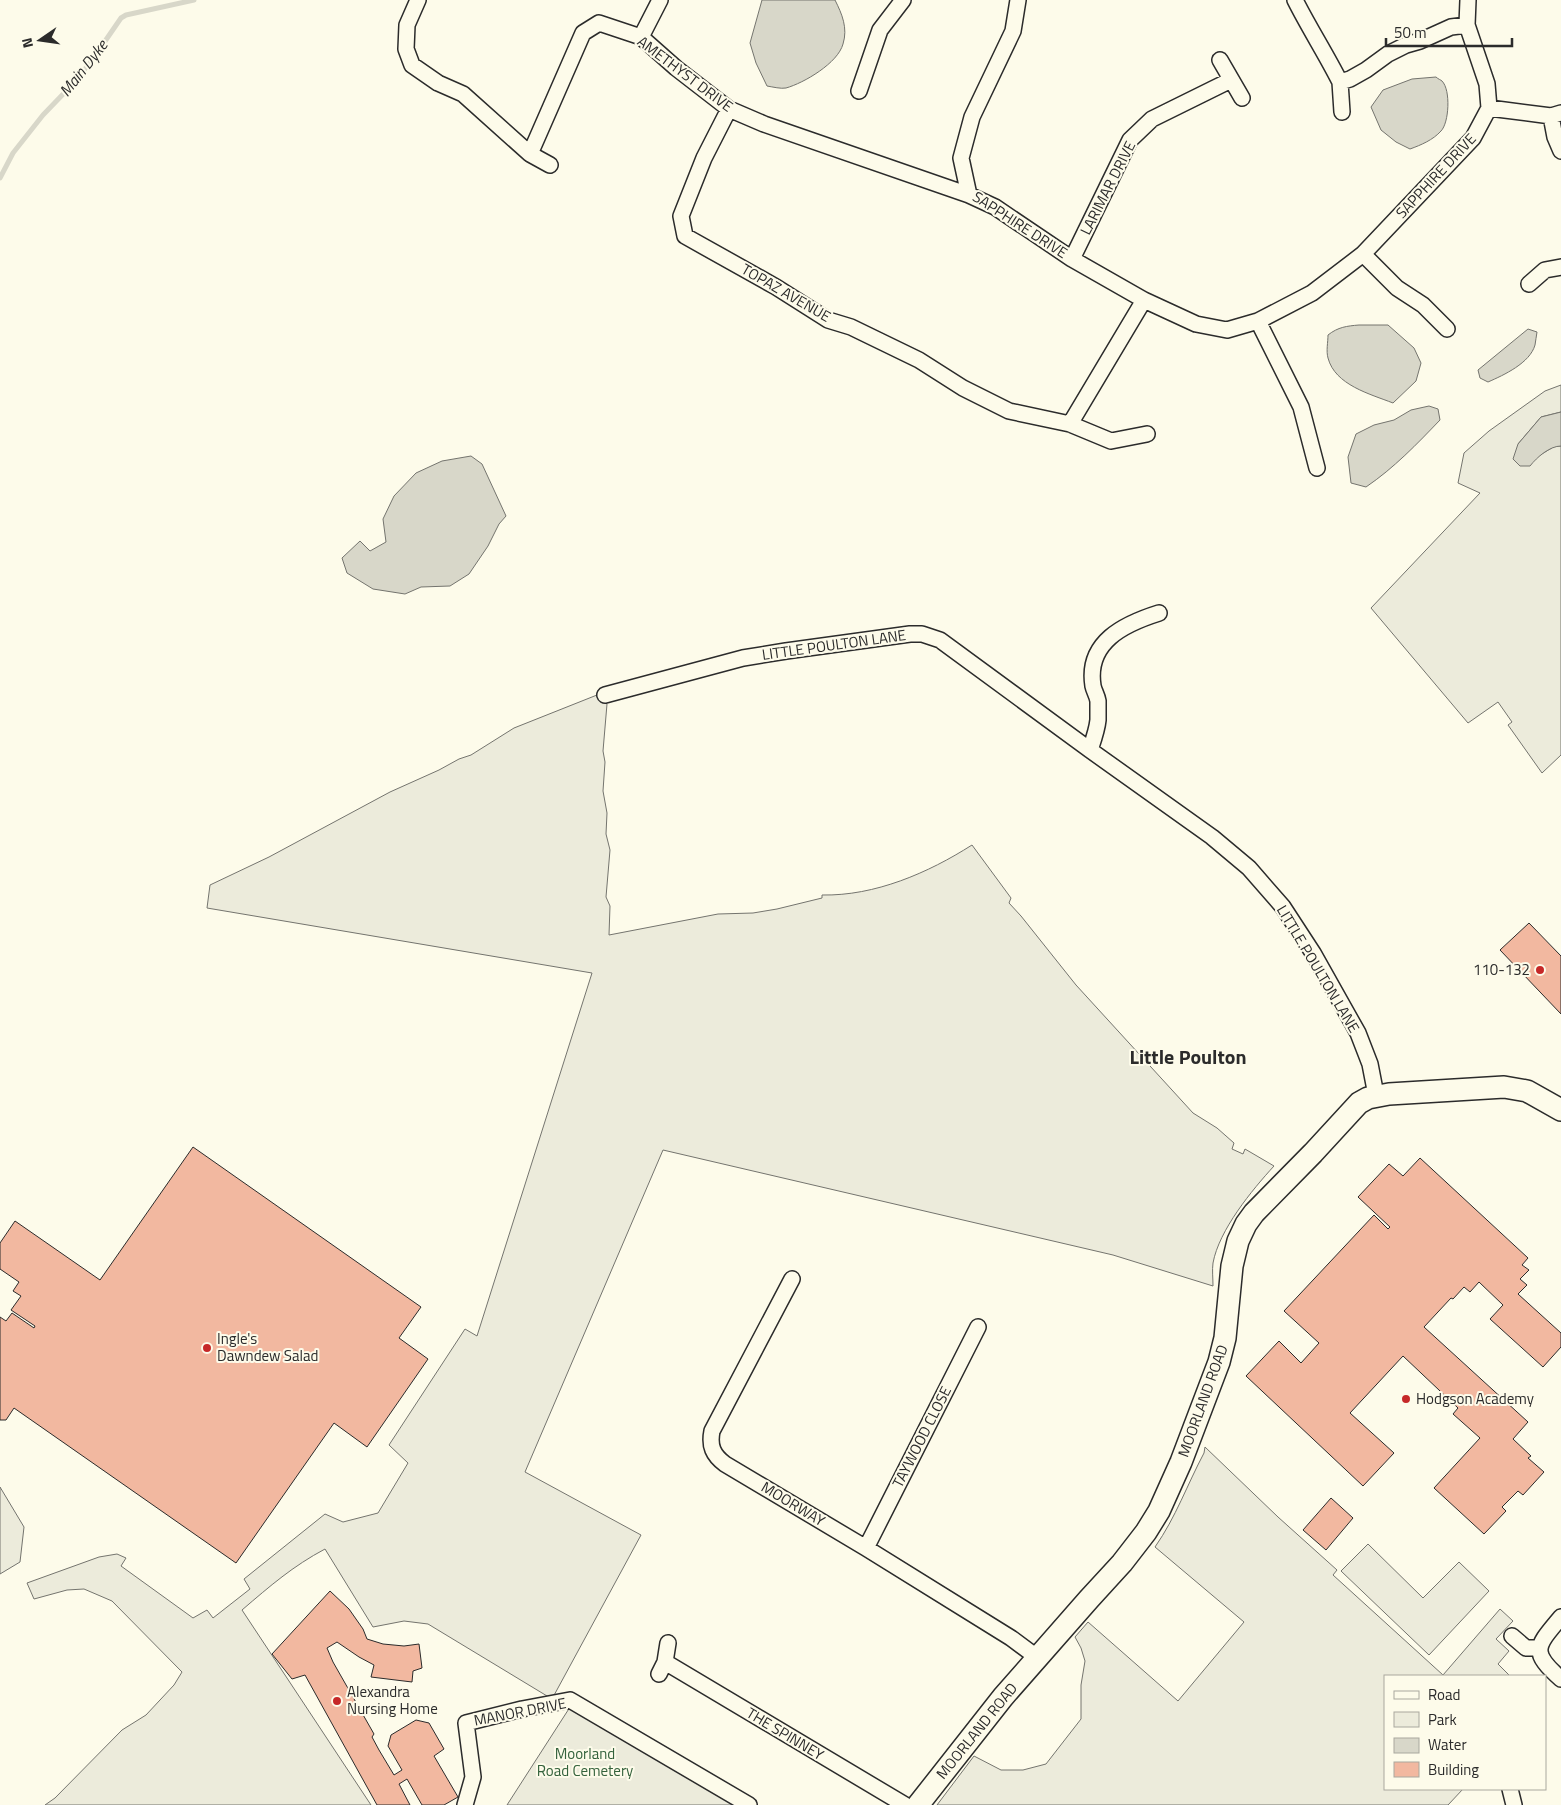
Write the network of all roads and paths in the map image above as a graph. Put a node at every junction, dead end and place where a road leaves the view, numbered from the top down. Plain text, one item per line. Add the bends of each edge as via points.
1 (418, 0) edge
2 (660, 0) edge
3 (903, 0) edge
4 (1018, 0) edge
5 (1295, 0) edge
6 (1468, 0) edge
7 (1467, 25) junction
8 (640, 37) junction
9 (1220, 60) dead end
10 (1231, 80) junction
11 (1340, 82) junction
12 (859, 91) dead end
13 (1242, 98) dead end
14 (1489, 108) junction
15 (729, 109) junction
16 (1342, 112) dead end
17 (1556, 114) edge
18 (1561, 151) edge
19 (530, 154) junction
20 (550, 165) dead end
21 (969, 195) junction
22 (1363, 254) junction
23 (1072, 259) junction
24 (1561, 267) edge
25 (1529, 284) dead end
26 (1144, 300) junction
27 (1258, 321) junction
28 (1447, 329) dead end
29 (1070, 424) junction
30 (1147, 434) dead end
31 (1317, 468) dead end
32 (1159, 613) dead end
33 (605, 695) dead end
34 (1090, 750) junction
35 (1376, 1095) junction
36 (1561, 1110) edge
37 (792, 1279) dead end
38 (978, 1327) dead end
39 (866, 1548) junction
40 (1561, 1617) edge
41 (1512, 1636) dead end
42 (668, 1643) dead end
43 (1540, 1648) junction
44 (1038, 1658) junction
45 (1561, 1679) edge
46 (1510, 1790) edge
47 (465, 1805) edge
48 (749, 1805) edge
49 (905, 1805) edge
50 (918, 1805) edge
51 (1514, 1805) edge

1 - 19 street via 407,25 406,49 412,65 438,83 463,94
2 - 8 street
3 - 12 street via 880,30
4 - 21 street, SAPPHIRE DRIVE via 1013,31 972,117 961,158
5 - 11 street
6 - 7 street
7 - 11 street via 1451,27 1406,45
7 - 14 street via 1487,84
8 - 15 street, AMETHYST DRIVE
8 - 19 street, AMETHYST DRIVE via 599,23 583,33
9 - 10 street
10 - 13 street
10 - 23 street, LARIMAR DRIVE via 1152,119 1130,140
11 - 16 street
14 - 17 street
14 - 22 street, SAPPHIRE DRIVE via 1473,138
15 - 21 street, AMETHYST DRIVE
15 - 29 street, TOPAZ AVENUE via 704,158 681,216 685,236 828,320 852,327 919,360 963,388 1009,411
17 - 18 street via 1555,137
19 - 20 street
21 - 23 street, SAPPHIRE DRIVE via 995,207
22 - 27 street, SAPPHIRE DRIVE via 1312,293
22 - 28 street via 1397,288 1423,305
23 - 26 street, SAPPHIRE DRIVE
24 - 25 street via 1545,270
26 - 27 street, SAPPHIRE DRIVE via 1196,324 1227,330
26 - 29 street
27 - 31 street via 1301,407
29 - 30 street, TOPAZ AVENUE via 1111,442
32 - 34 street via 1127,624 1108,638 1097,653 1092,670 1098,700 1098,722
33 - 34 street, LITTLE POULTON LANE via 743,658 922,634 940,640
34 - 35 street, LITTLE POULTON LANE via 1212,837 1249,868 1283,907 1358,1033 1370,1064
35 - 36 street, MOORLAND ROAD via 1504,1087 1527,1091
35 - 44 street, MOORLAND ROAD via 1359,1104 1246,1224 1233,1259 1225,1338 1219,1362 1168,1494 1135,1548
37 - 39 street, MOORWAY via 712,1431 710,1444 715,1455 725,1464
38 - 39 street, TAYWOOD CLOSE
39 - 44 street, MOORWAY
40 - 43 street via 1543,1638
41 - 43 street via 1526,1648
42 - 49 street, THE SPINNEY via 662,1668
43 - 45 street via 1545,1665
44 - 50 street, MOORLAND ROAD
46 - 51 street
47 - 48 street, MANOR DRIVE via 473,1777 466,1722 570,1700

